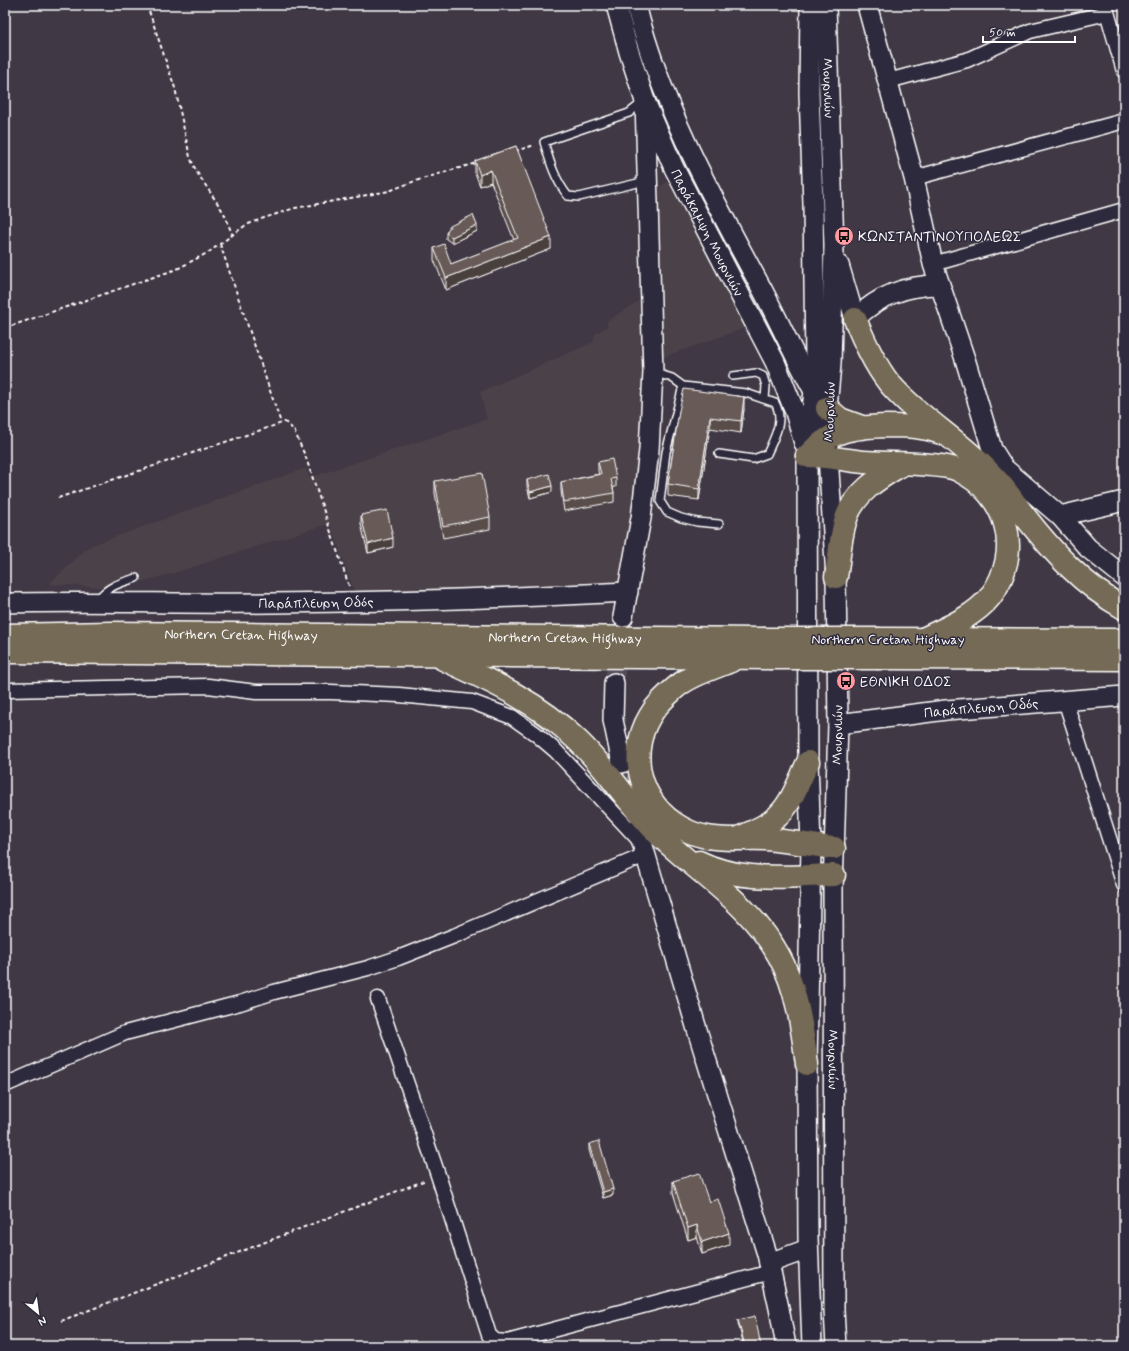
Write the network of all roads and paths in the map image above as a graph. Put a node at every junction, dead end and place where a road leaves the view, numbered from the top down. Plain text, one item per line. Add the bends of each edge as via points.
1 (147, 5) edge
2 (616, 5) edge
3 (636, 5) edge
4 (810, 5) edge
5 (826, 5) edge
6 (867, 5) edge
7 (1106, 9) edge
8 (1124, 71) edge
9 (888, 81) junction
10 (645, 101) junction
11 (1124, 121) edge
12 (544, 142) junction
13 (508, 153) edge
14 (693, 158) junction
15 (480, 162) edge
16 (674, 168) junction
17 (914, 178) junction
18 (648, 180) junction
19 (1124, 210) edge
20 (232, 234) junction
21 (220, 244) junction
22 (834, 246) junction
23 (933, 264) junction
24 (939, 285) junction
25 (855, 319) junction
26 (5, 328) edge
27 (653, 372) junction
28 (733, 376) dead end
29 (683, 386) junction
30 (814, 391) junction
31 (765, 398) junction
32 (827, 408) junction
33 (281, 423) junction
34 (862, 427) junction
35 (948, 435) junction
36 (821, 450) junction
37 (719, 454) dead end
38 (904, 464) junction
39 (58, 498) dead end
40 (1124, 500) edge
41 (1060, 516) junction
42 (719, 524) dead end
43 (836, 577) junction
44 (1124, 577) edge
45 (136, 578) dead end
46 (628, 592) junction
47 (96, 601) junction
48 (354, 602) junction
49 (5, 603) edge
50 (1124, 608) edge
51 (624, 617) dead end
52 (5, 635) edge
53 (923, 639) junction
54 (1124, 640) edge
55 (766, 648) junction
56 (879, 648) junction
57 (5, 652) edge
58 (434, 655) junction
59 (738, 658) junction
60 (1124, 659) edge
61 (614, 683) tunnel mouth
62 (5, 690) edge
63 (1124, 696) edge
64 (1065, 700) junction
65 (838, 724) junction
66 (808, 762) junction
67 (622, 763) tunnel mouth
68 (736, 840) junction
69 (641, 842) junction
70 (811, 845) junction
71 (834, 848) junction
72 (682, 854) junction
73 (811, 875) junction
74 (834, 875) junction
75 (1124, 884) edge
76 (378, 999) dead end
77 (807, 1064) junction
78 (5, 1085) edge
79 (438, 1176) junction
80 (808, 1249) junction
81 (770, 1267) junction
82 (61, 1321) dead end
83 (786, 1346) edge
84 (812, 1346) edge
85 (836, 1346) edge

1 - 20 path via 175,88 190,157 196,171 224,213
2 - 10 street, Παράκαμψη Μουρνιών
3 - 14 street, Παράκαμψη Μουρνιών via 649,53 666,100
4 - 30 street, Μουρνιών
5 - 22 street, Μουρνιών
6 - 9 street
7 - 8 street
7 - 9 street via 1030,31 967,60
9 - 17 street
10 - 12 lane via 629,113
10 - 16 street, Παράκαμψη Μουρνιών
10 - 18 street
11 - 17 street
12 - 13 path
12 - 18 lane via 556,177 568,196 579,197
14 - 16 street
14 - 30 street, Παράκαμψη Μουρνιών
15 - 20 path via 389,191 295,208 246,225
16 - 18 street
16 - 36 street, Παράκαμψη Μουρνιών via 775,362 803,435
17 - 23 street
18 - 27 street
19 - 23 street
20 - 21 path
21 - 26 path via 177,268
21 - 33 path
22 - 25 street
22 - 32 street, Μουρνιών via 831,364
23 - 24 street
24 - 25 street via 919,285 901,290 866,308
24 - 41 street via 965,358 992,449 1004,468
25 - 35 highway via 876,364 889,383 915,409
27 - 29 lane via 672,378
27 - 46 street via 649,450 641,518
28 - 31 lane via 756,373 763,376 766,386
29 - 31 lane via 746,393
29 - 42 lane via 666,452 660,501 667,512 681,518
30 - 32 street, Παράκαμψη Μουρνιών
30 - 36 street, Μουρνιών
31 - 37 lane via 775,403 779,421 766,454 753,459
32 - 34 highway via 845,421
32 - 36 street, Μουρνιών
33 - 39 path
33 - 48 path via 285,422 294,430
34 - 35 highway via 914,426
34 - 36 highway via 838,433
35 - 50 highway via 996,478 1075,575
36 - 38 highway via 862,462
36 - 43 street, Μουρνιών
36 - 66 street
38 - 43 highway via 872,484 850,508 845,522
38 - 53 highway via 956,469 978,482 998,507 1009,534 1007,561 1001,579 989,598 969,615
40 - 41 street
41 - 44 street via 1088,548
43 - 65 street, Μουρνιών
45 - 47 lane via 115,584 104,591
46 - 48 street, Παράπλευρη Οδός
46 - 51 street
47 - 48 street, Παράπλευρη Οδός
47 - 49 street, Παράπλευρη Οδός
52 - 55 highway, Northern Cretan Highway via 112,633
53 - 54 highway, Northern Cretan Highway
53 - 56 highway, Northern Cretan Highway
55 - 56 highway, Northern Cretan Highway, bridge
55 - 59 highway, Northern Cretan Highway
56 - 60 highway, Northern Cretan Highway
57 - 58 highway, Northern Cretan Highway
58 - 59 highway, Northern Cretan Highway
58 - 72 highway via 516,694 559,724 578,740 658,834
59 - 68 highway via 676,687 650,716 638,749 639,769 645,789 664,817 691,833 714,839
61 - 67 street via 613,720
62 - 69 street via 208,686 256,692 392,694 472,702 512,718 546,742
63 - 64 street, Παράπλευρη Οδός
64 - 65 street, Παράπλευρη Οδός via 913,714
64 - 75 street
65 - 71 street, Μουρνιών
66 - 68 highway via 794,794 779,814
66 - 70 street
68 - 70 highway via 764,839
69 - 78 street via 454,936 398,958 125,1033
69 - 81 street
70 - 71 highway
70 - 73 street
71 - 74 street, Μουρνιών
72 - 73 highway via 708,867 752,876
72 - 77 highway via 725,890 753,918 779,956 795,997
73 - 74 highway
73 - 77 street
74 - 85 street, Μουρνιών
76 - 79 street
77 - 80 street
79 - 81 street via 488,1335 495,1341 507,1342
79 - 82 path
80 - 81 street
80 - 84 street
81 - 83 street

